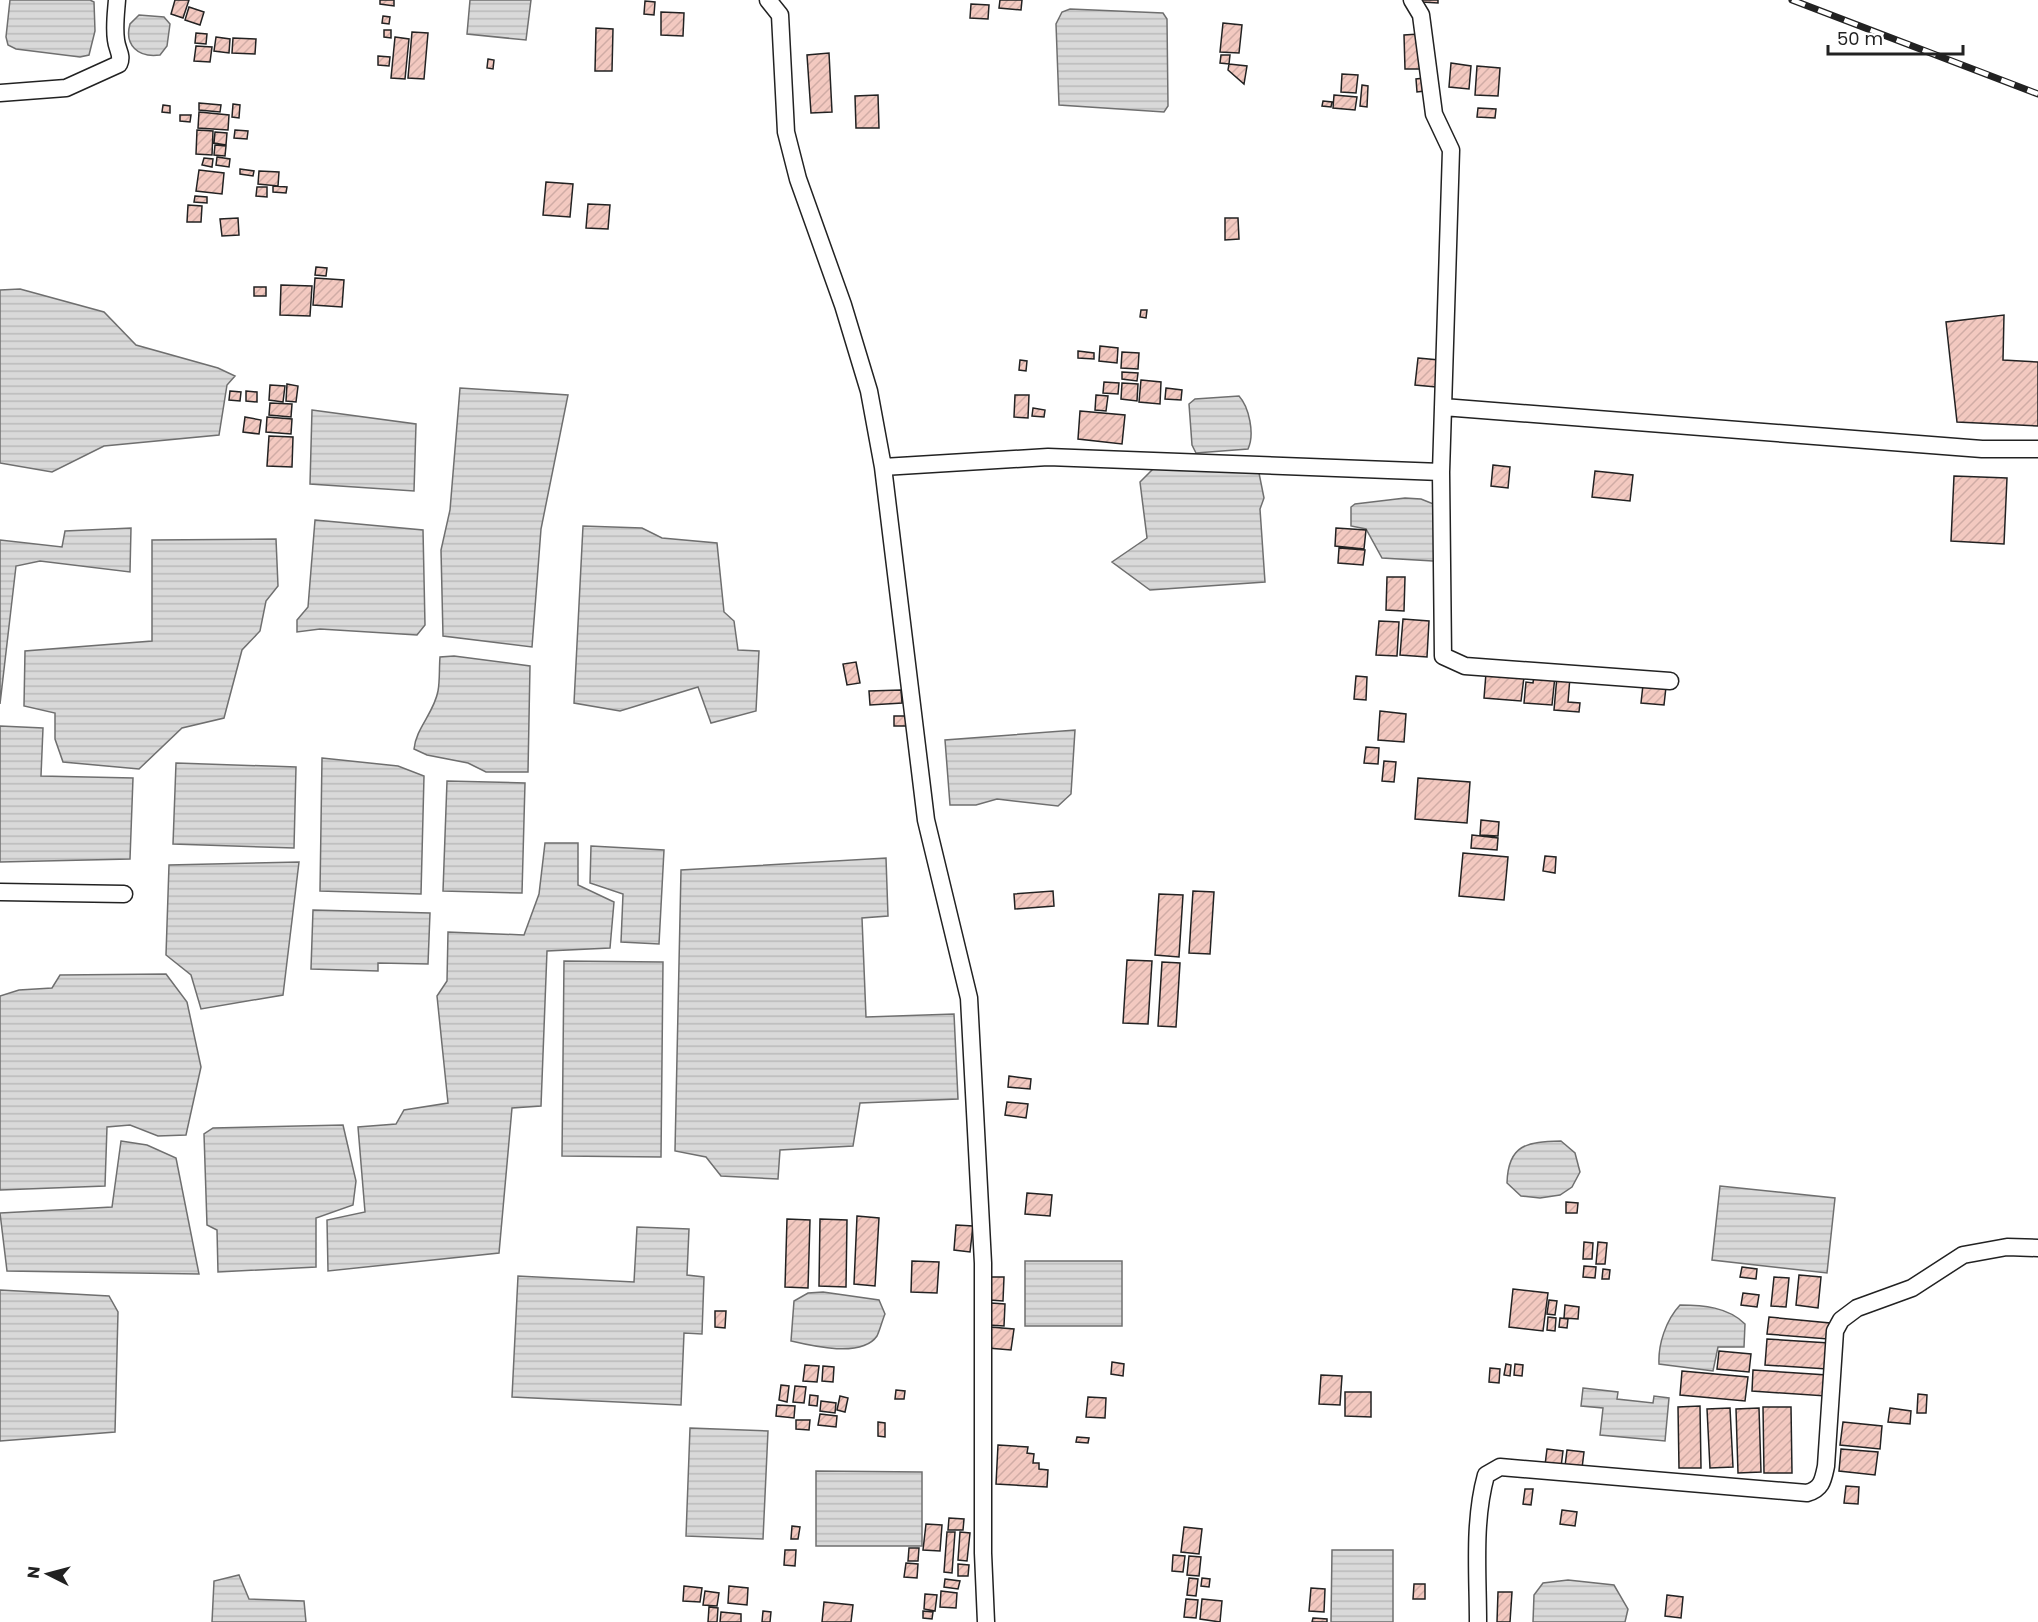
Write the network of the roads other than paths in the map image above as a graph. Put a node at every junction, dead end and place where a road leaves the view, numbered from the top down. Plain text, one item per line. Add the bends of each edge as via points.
1 (117, 0) edge
2 (768, 0) edge
3 (1412, 0) edge
4 (0, 93) edge
5 (1443, 407) junction
6 (2038, 449) edge
7 (883, 467) junction
8 (1441, 472) junction
9 (1670, 681) dead end
10 (0, 891) edge
11 (124, 894) dead end
12 (2038, 1248) edge
13 (986, 1622) edge
14 (1478, 1622) edge

1 - 4 street via 119,64 66,88
2 - 7 street via 780,15 786,132 869,392
3 - 5 street via 1421,15 1434,114 1451,150
5 - 6 street via 1982,449
5 - 8 street
7 - 8 street via 1048,457
7 - 13 street via 926,820 969,998 983,1263 982,1553
8 - 9 street via 1443,656 1465,666
10 - 11 street
12 - 14 street via 1963,1255 1912,1288 1857,1308 1841,1320 1835,1331 1826,1466 1823,1482 1816,1490 1807,1493 1500,1467 1486,1475 1478,1537

